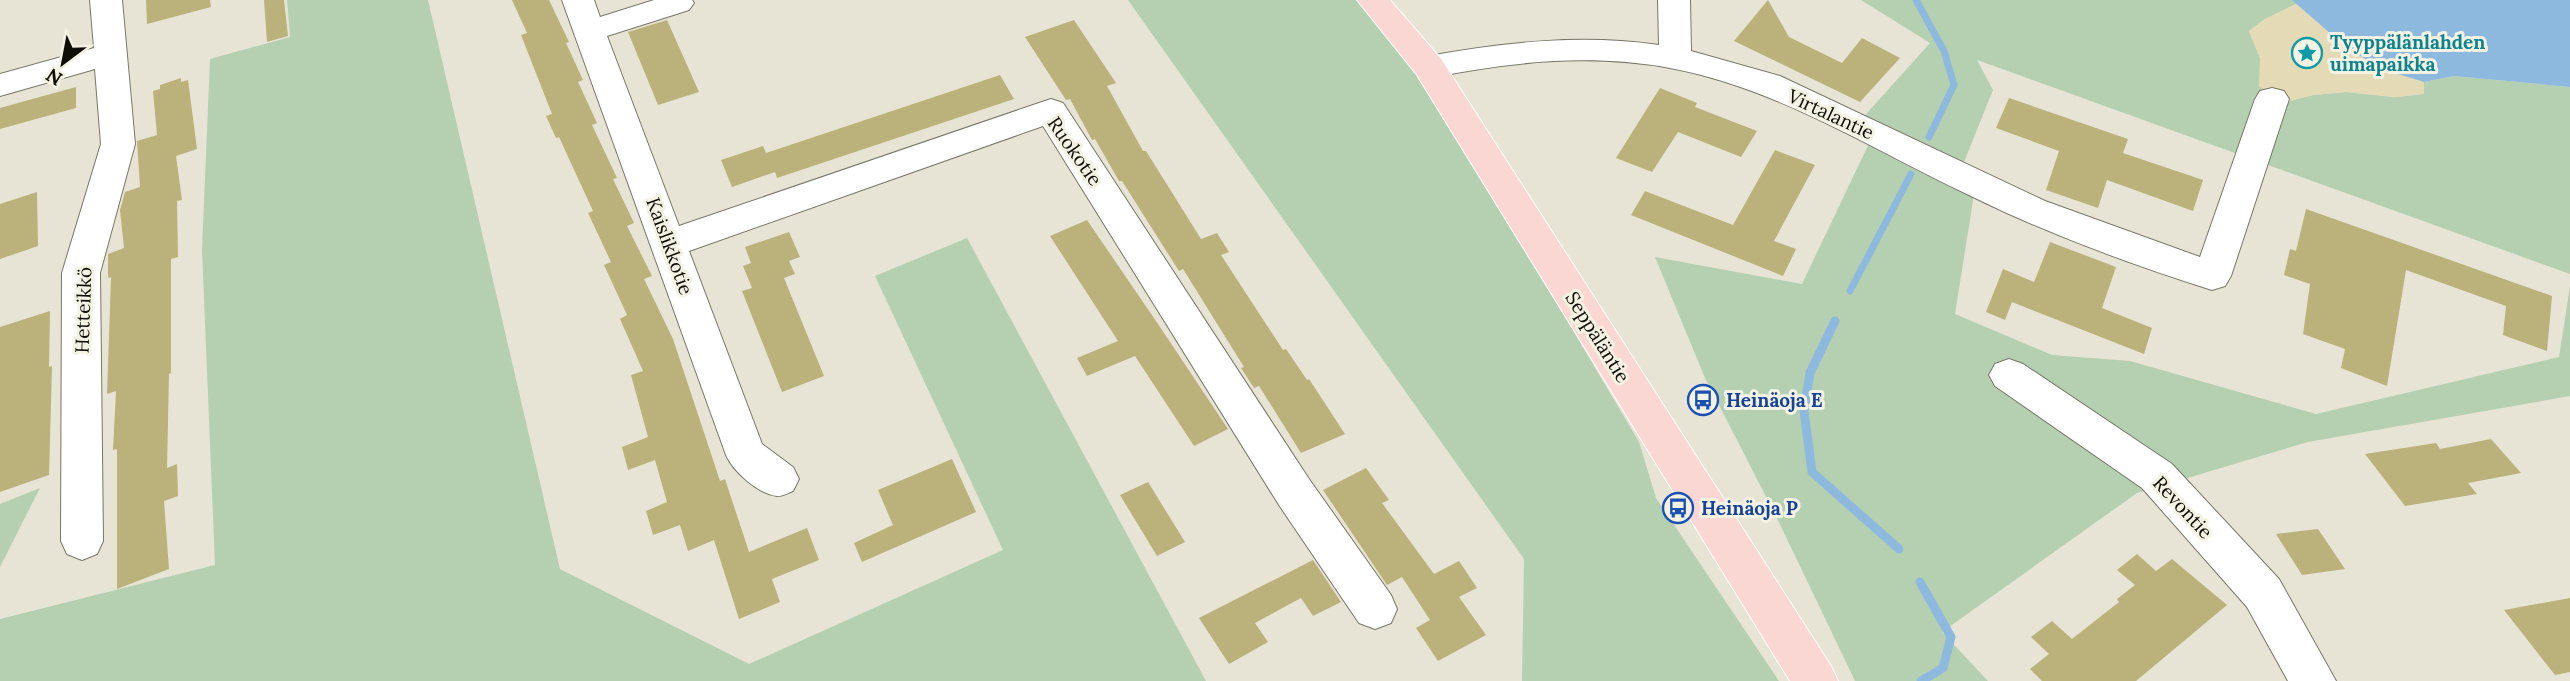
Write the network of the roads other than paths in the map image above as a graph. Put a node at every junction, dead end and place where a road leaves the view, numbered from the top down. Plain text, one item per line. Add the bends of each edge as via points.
1 (106, 0) edge
2 (1373, 0) edge
3 (1674, 0) edge
4 (678, 3) dead end
5 (583, 15) edge
6 (111, 54) junction
7 (1675, 57) junction
8 (1429, 67) junction
9 (0, 85) edge
10 (2272, 99) dead end
11 (670, 243) junction
12 (2009, 375) dead end
13 (778, 479) dead end
14 (82, 541) dead end
15 (1375, 609) dead end
16 (1815, 681) edge
17 (2314, 681) edge

1 - 6 street, Hetteikkö
2 - 8 main road, Seppäläntie
3 - 7 street
4 - 5 street
5 - 11 street, Kaislikkotie
6 - 9 street
6 - 14 street, Hetteikkö via 118,144 81,273
7 - 8 street, Virtalantie via 1556,47
7 - 10 street, Virtalantie via 1756,79 2026,207 2212,276
8 - 16 main road, Seppäläntie
11 - 13 street, Kaislikkotie via 746,455
11 - 15 street, Ruokotie via 1051,111 1294,492
12 - 17 street, Revontie via 2157,476 2263,593

